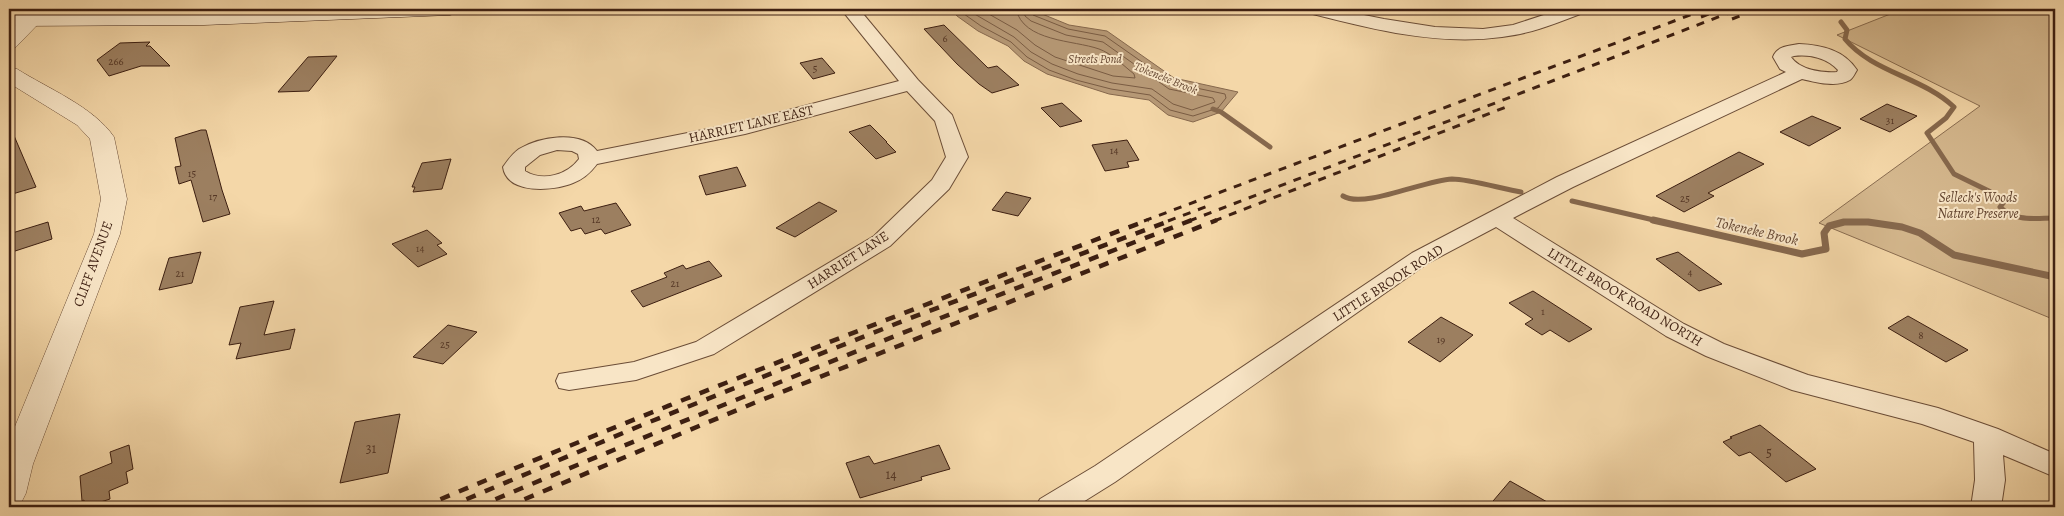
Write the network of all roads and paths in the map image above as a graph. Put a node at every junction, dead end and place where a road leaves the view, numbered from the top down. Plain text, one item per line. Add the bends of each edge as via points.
1 (450, 9) edge
2 (850, 9) edge
3 (1315, 9) edge
4 (1577, 9) edge
5 (208, 14) edge
6 (9, 20) edge
7 (31, 21) junction
8 (9, 43) edge
9 (1801, 72) dead end
10 (9, 74) edge
11 (911, 84) junction
12 (590, 159) dead end
13 (1497, 218) junction
14 (569, 381) dead end
15 (1988, 436) junction
16 (2055, 466) edge
17 (11, 475) edge
18 (1052, 507) edge
19 (1986, 507) edge

1 - 5 street
2 - 11 street, HARRIET LANE
3 - 4 street via 1432,31 1478,33 1503,32
5 - 7 street
6 - 7 street
7 - 8 street
9 - 13 street, LITTLE BROOK ROAD via 1565,182
10 - 17 street, CLIFF AVENUE via 85,120 102,138 114,199 107,234
11 - 12 street, HARRIET LANE EAST via 745,128
11 - 14 street, HARRIET LANE via 945,119 957,157 941,184 882,241 705,348 636,370
13 - 15 street, LITTLE BROOK ROAD NORTH via 1674,330 1716,350 1802,383 1919,412
13 - 18 street, LITTLE BROOK ROAD via 1420,258 1113,469
15 - 16 street, LITTLE BROOK ROAD NORTH
15 - 19 street via 1990,480

